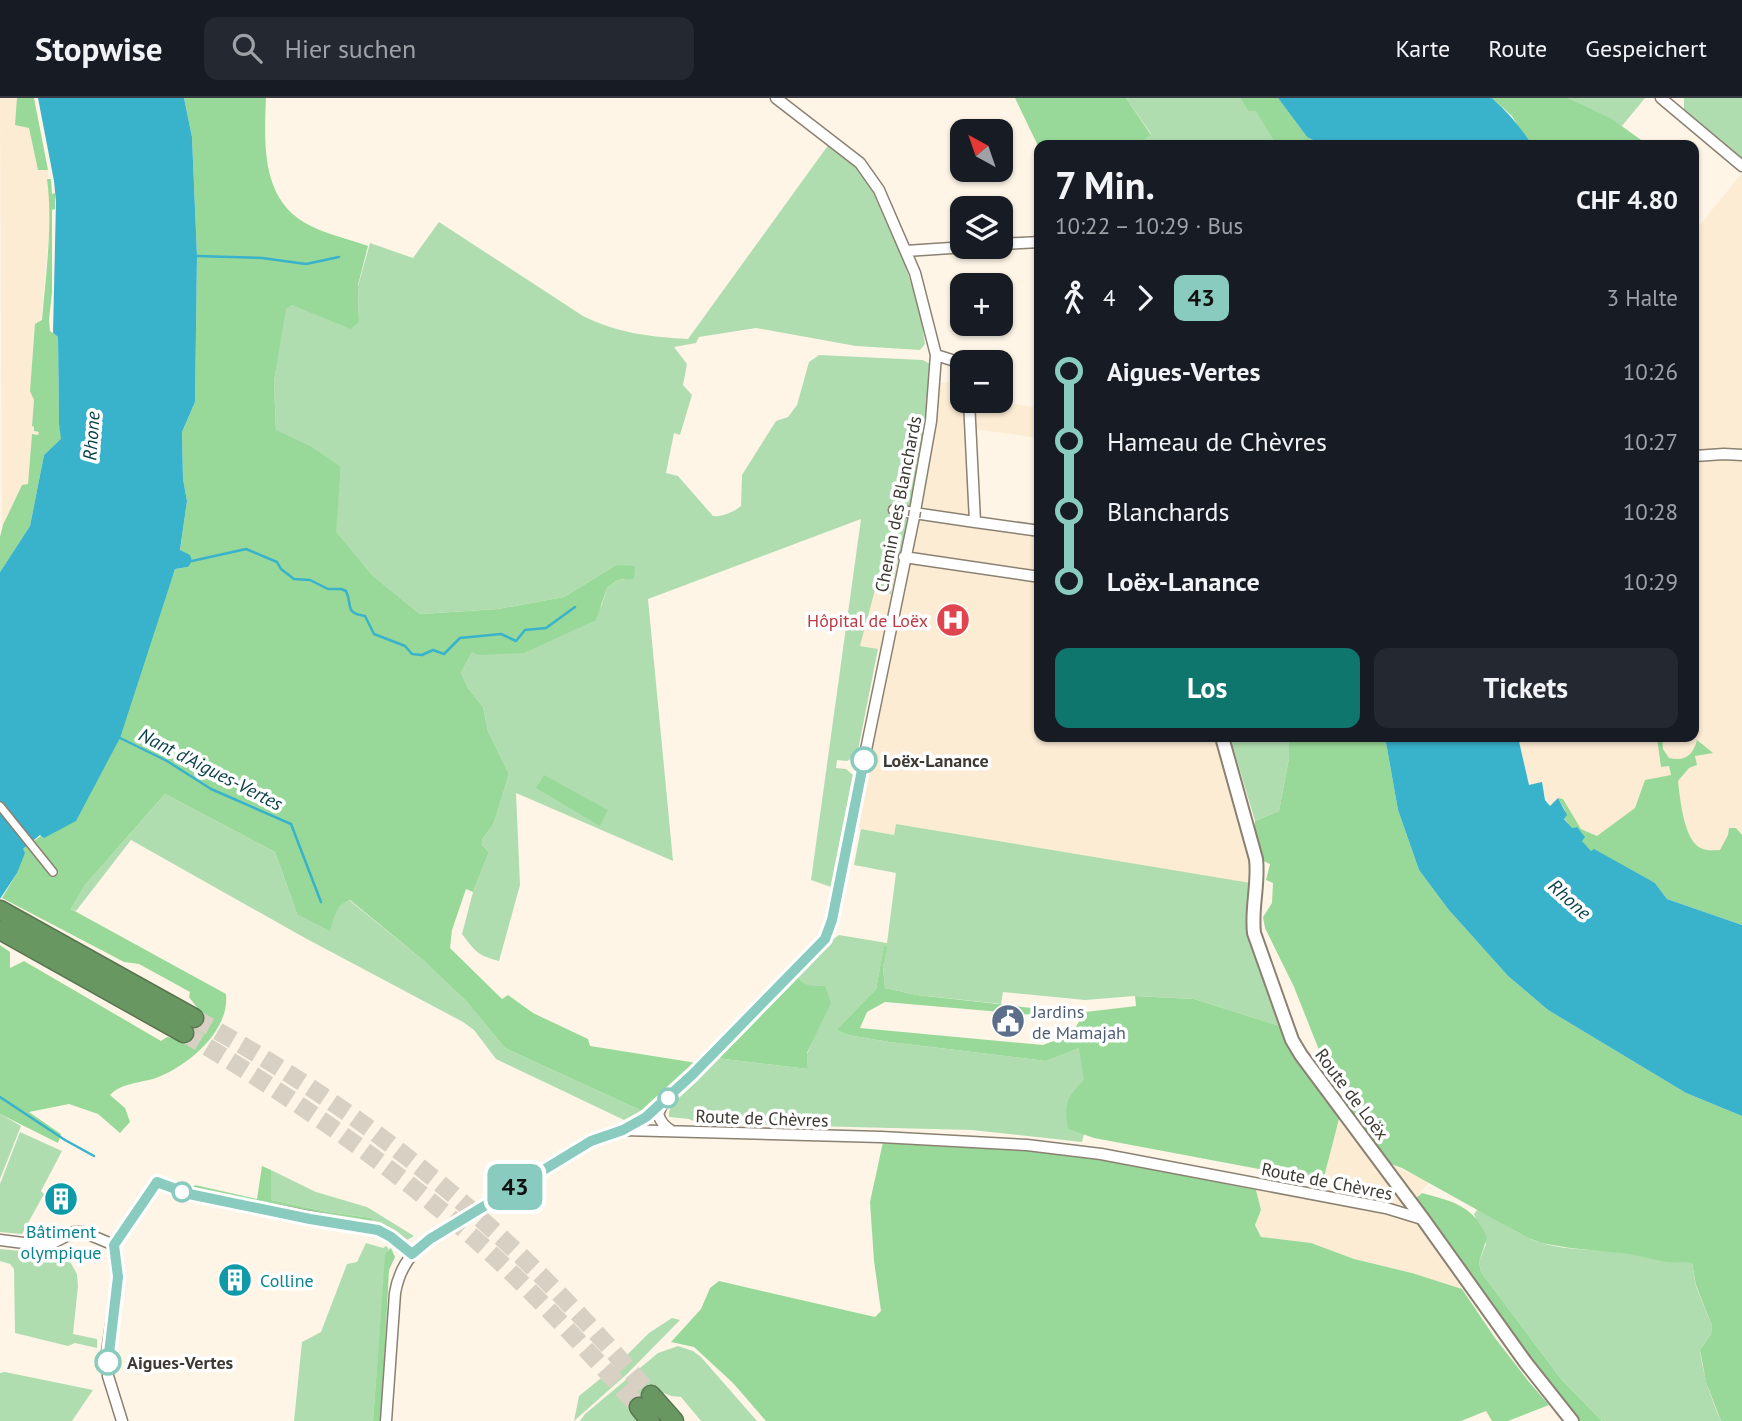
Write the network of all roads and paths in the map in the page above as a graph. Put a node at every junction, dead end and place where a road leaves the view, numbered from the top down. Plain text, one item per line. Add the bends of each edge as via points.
1 (776, 98) edge
2 (1661, 98) edge
3 (1742, 166) edge
4 (1034, 242) edge
5 (1013, 243) edge
6 (950, 248) edge
7 (906, 251) junction
8 (936, 355) junction
9 (950, 359) edge
10 (970, 413) edge
11 (1742, 455) edge
12 (1699, 456) edge
13 (894, 510) dead end
14 (975, 522) junction
15 (1034, 530) edge
16 (904, 557) junction
17 (1034, 576) edge
18 (1223, 742) edge
19 (0, 806) edge
20 (53, 871) dead end
21 (0, 910) edge
22 (0, 930) edge
23 (23, 933) junction
24 (189, 1025) tunnel mouth
25 (664, 1101) junction
26 (623, 1130) junction
27 (672, 1131) junction
28 (148, 1194) dead end
29 (142, 1204) dead end
30 (1423, 1219) junction
31 (0, 1240) edge
32 (114, 1245) junction
33 (412, 1254) junction
34 (647, 1408) tunnel mouth
35 (122, 1421) edge
36 (386, 1421) edge
37 (674, 1421) edge
38 (1572, 1421) edge

1 - 7 street, Chemin des Blanchards via 860,163 879,190
2 - 3 street
4 - 5 street
6 - 7 street
7 - 8 street, Chemin des Blanchards
8 - 9 street
8 - 16 street, Chemin des Blanchards via 931,421
10 - 14 street
11 - 12 street
13 - 14 street
14 - 15 street
16 - 17 street
16 - 25 street, Chemin des Blanchards via 828,934
18 - 30 street, Route de Loëx via 1256,859 1254,933 1292,1040
19 - 20 street
21 - 23 highway
22 - 23 highway
23 - 24 highway
25 - 26 street, Chemin des Blanchards
25 - 27 street via 658,1114
26 - 27 street, Route de Chèvres
26 - 33 street, Route de Chèvres via 591,1141
27 - 30 street, Route de Chèvres via 1027,1145 1101,1154 1394,1209
28 - 33 street via 157,1182 189,1194 378,1230
29 - 32 street
30 - 38 street, Route de Loëx
31 - 32 street via 47,1246 83,1232
32 - 35 street via 118,1277 108,1377
33 - 36 street via 395,1293
34 - 37 highway

